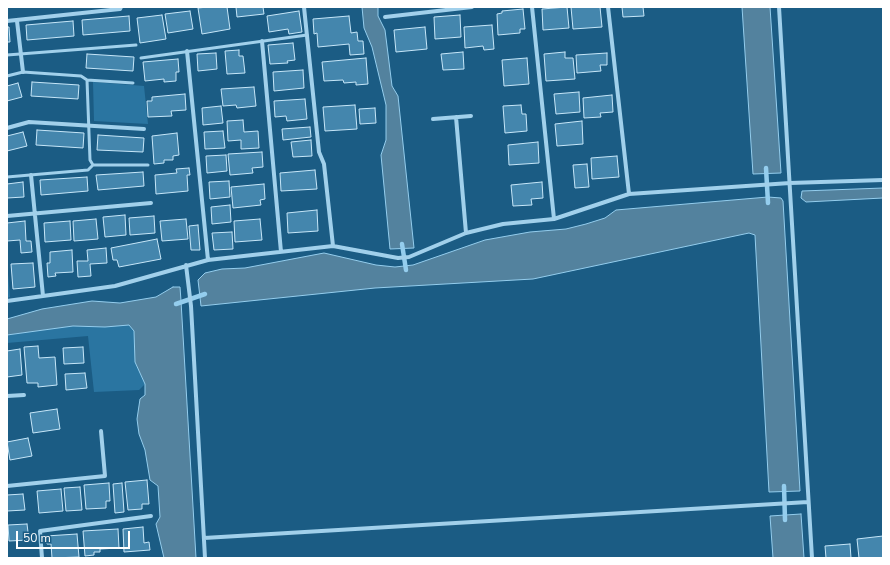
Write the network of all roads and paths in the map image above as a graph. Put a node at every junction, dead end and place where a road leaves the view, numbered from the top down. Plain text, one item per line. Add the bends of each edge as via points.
1 (121, 7) edge
2 (304, 7) edge
3 (472, 7) edge
4 (532, 7) edge
5 (608, 7) edge
6 (779, 7) edge
7 (430, 9) edge
8 (385, 17) dead end
9 (18, 21) junction
10 (7, 22) edge
11 (307, 35) junction
12 (262, 41) junction
13 (136, 45) dead end
14 (188, 51) junction
15 (21, 54) junction
16 (7, 55) edge
17 (141, 58) dead end
18 (23, 72) junction
19 (7, 76) edge
20 (87, 80) junction
21 (133, 83) dead end
22 (471, 116) dead end
23 (456, 117) junction
24 (433, 119) dead end
25 (90, 126) junction
26 (7, 128) edge
27 (144, 129) dead end
28 (93, 165) junction
29 (148, 165) dead end
30 (31, 175) junction
31 (7, 177) edge
32 (883, 180) edge
33 (790, 183) junction
34 (629, 194) junction
35 (151, 203) dead end
36 (35, 213) junction
37 (7, 216) edge
38 (554, 219) junction
39 (466, 233) junction
40 (333, 246) junction
41 (281, 252) junction
42 (208, 260) junction
43 (186, 265) junction
44 (43, 296) junction
45 (7, 301) edge
46 (24, 395) dead end
47 (7, 396) edge
48 (101, 432) dead end
49 (7, 486) edge
50 (808, 502) junction
51 (151, 516) dead end
52 (204, 538) junction
53 (42, 558) edge
54 (205, 558) edge
55 (812, 558) edge

1 - 9 street
2 - 11 street
3 - 7 street
4 - 38 street
5 - 34 street
6 - 33 street
7 - 8 street
9 - 10 street
9 - 15 street
11 - 12 lane
11 - 40 street via 319,152 324,164
12 - 14 lane
12 - 41 street
13 - 15 lane
14 - 17 lane
14 - 42 street
15 - 16 lane
15 - 18 street
18 - 19 lane
18 - 20 lane via 81,76
20 - 21 lane
20 - 25 lane
22 - 23 street
23 - 24 street
23 - 39 street
25 - 26 street via 29,122
25 - 27 street
25 - 28 lane via 90,160
28 - 29 lane
28 - 30 lane via 88,170
30 - 31 lane
30 - 36 street
32 - 33 street
33 - 34 street
33 - 50 street
34 - 38 street
35 - 36 street
36 - 37 street
36 - 44 street
38 - 39 street via 503,224
39 - 40 street via 409,257 398,258
40 - 41 street
41 - 42 street
42 - 43 street
43 - 44 street via 115,286
43 - 52 street via 191,306
44 - 45 street
46 - 47 street
48 - 49 street via 105,476
50 - 52 street
50 - 55 street
51 - 53 street via 40,531
52 - 54 street

